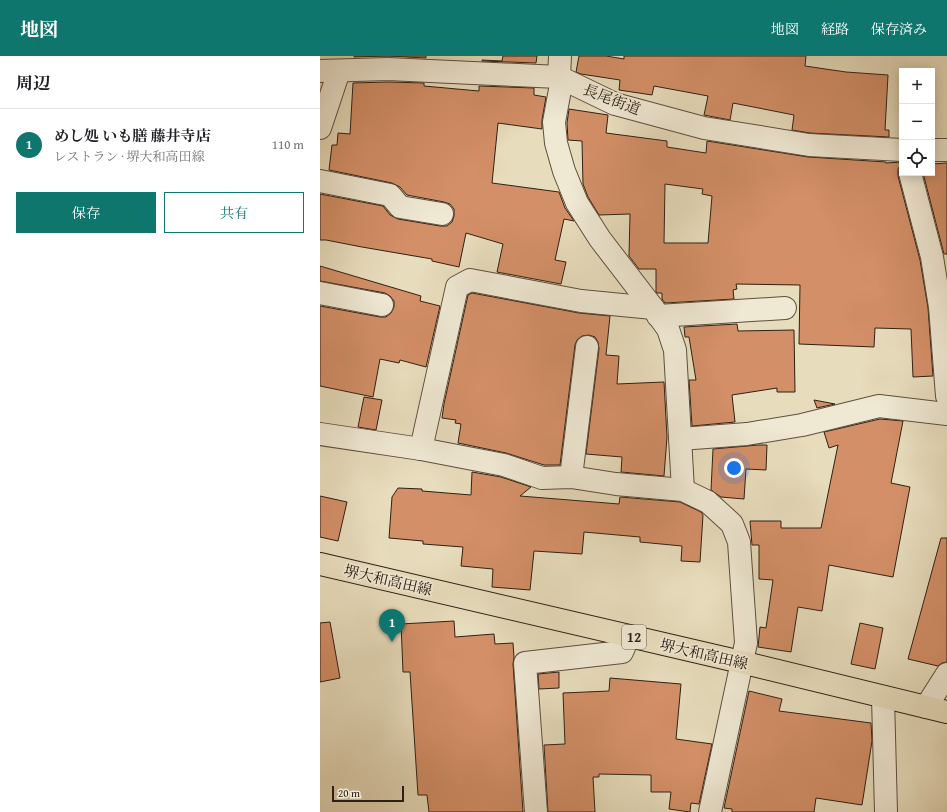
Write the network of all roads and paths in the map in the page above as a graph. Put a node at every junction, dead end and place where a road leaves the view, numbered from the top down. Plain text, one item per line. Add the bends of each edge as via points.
1 (389, 63) edge
2 (330, 71) edge
3 (560, 71) edge
4 (320, 128) edge
5 (899, 150) edge
6 (935, 150) edge
7 (947, 150) edge
8 (911, 176) edge
9 (320, 181) edge
10 (442, 214) dead end
11 (320, 293) edge
12 (382, 305) dead end
13 (785, 308) dead end
14 (656, 312) junction
15 (588, 347) dead end
16 (947, 396) edge
17 (947, 414) edge
18 (320, 434) edge
19 (680, 439) junction
20 (421, 449) junction
21 (571, 477) junction
22 (683, 490) junction
23 (320, 564) edge
24 (629, 636) junction
25 (741, 662) junction
26 (947, 674) edge
27 (883, 697) junction
28 (926, 707) junction
29 (947, 712) edge
30 (536, 812) edge
31 (710, 812) edge
32 (886, 812) edge

1 - 2 street, 長尾街道
1 - 3 street, 長尾街道
2 - 4 street
3 - 5 street, 長尾街道 via 615,104 704,128 809,145
3 - 14 street via 554,122 556,142 576,203
6 - 7 street
8 - 16 street via 932,257 939,300
9 - 10 street via 390,195 400,207
11 - 12 street
13 - 14 street
14 - 19 street via 668,329 675,350
14 - 20 street via 470,280 457,287
15 - 21 street
17 - 19 street via 879,406 795,427
18 - 20 street
19 - 22 street
20 - 21 street via 504,465 542,478
21 - 22 street
22 - 25 street via 708,502 732,524 739,542 746,643
23 - 24 main road, 堺大和高田線 / 12
24 - 25 main road, 堺大和高田線 / 12
24 - 30 street via 622,652 525,663
25 - 27 main road, 堺大和高田線 / 12
25 - 31 street
26 - 28 street
27 - 28 main road, 堺大和高田線 / 12
27 - 32 street
28 - 29 main road, 堺大和高田線 / 12

